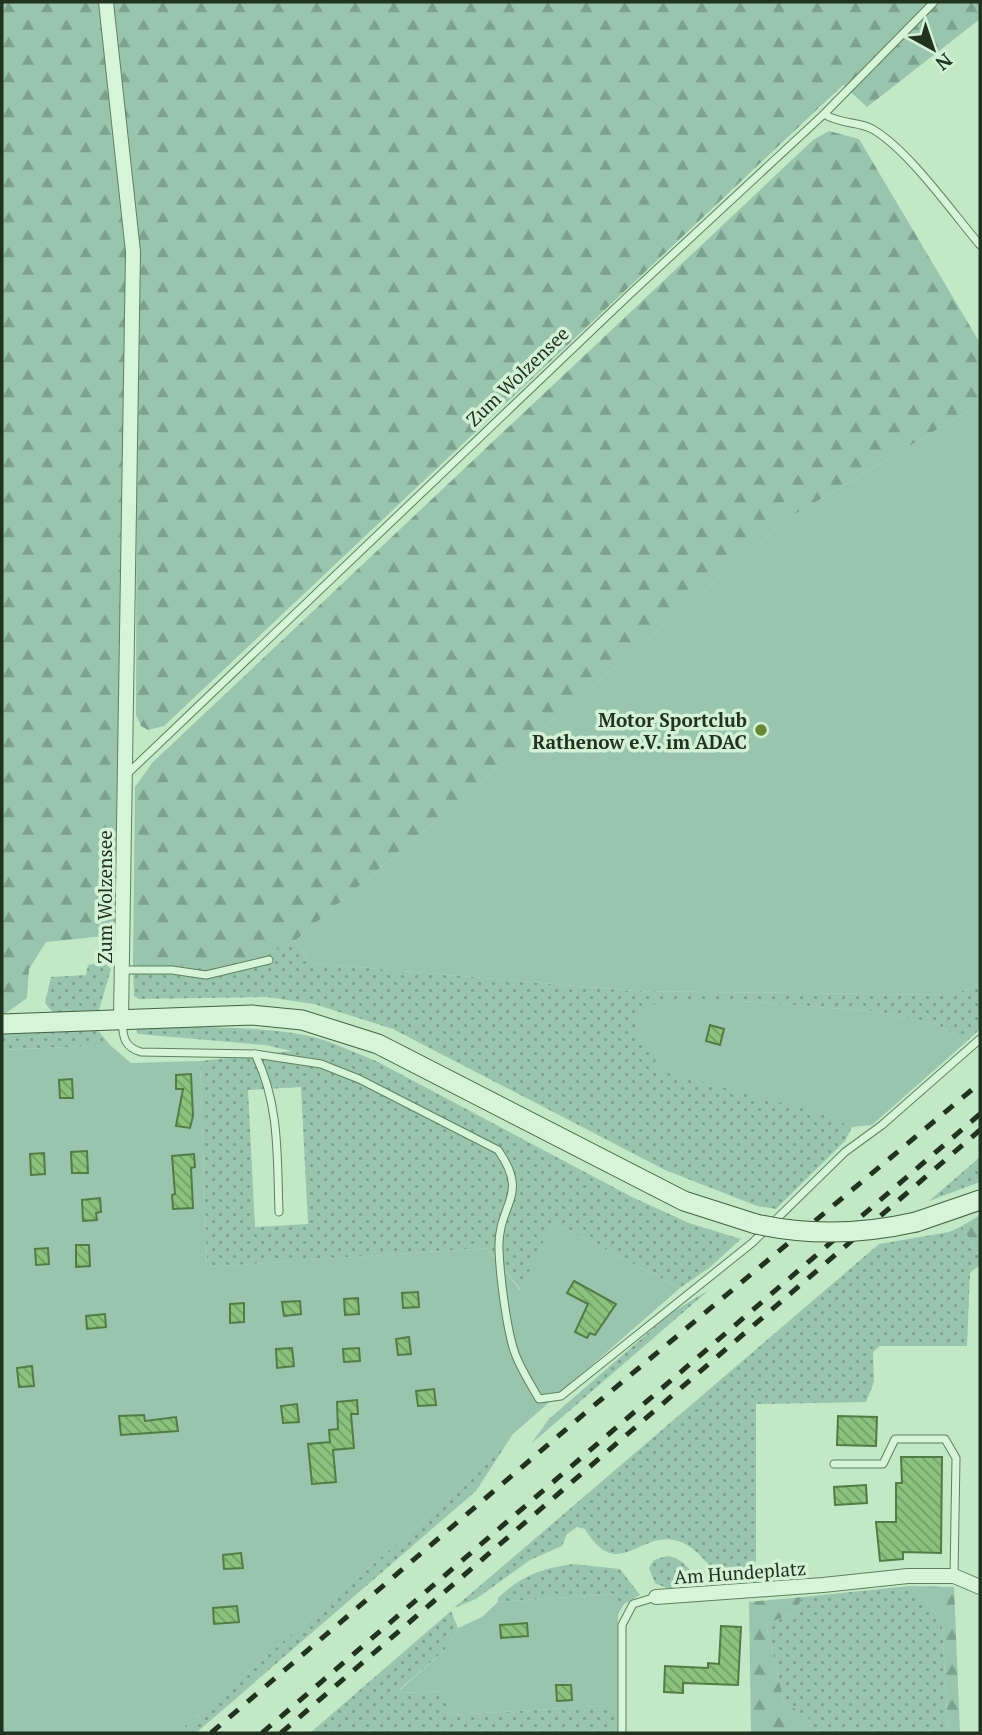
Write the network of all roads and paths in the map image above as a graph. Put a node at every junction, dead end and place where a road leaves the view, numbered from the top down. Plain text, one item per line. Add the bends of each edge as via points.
1 (106, 2) edge
2 (934, 2) edge
3 (824, 114) junction
4 (980, 245) edge
5 (124, 776) junction
6 (269, 960) dead end
7 (123, 970) junction
8 (121, 1018) junction
9 (2, 1024) edge
10 (980, 1040) edge
11 (255, 1054) junction
12 (980, 1200) edge
13 (279, 1212) dead end
14 (834, 1464) dead end
15 (954, 1576) junction
16 (980, 1587) edge
17 (656, 1597) joint
18 (622, 1733) edge

1 - 5 street, Zum Wolzensee via 134,252
2 - 3 lane, Zum Wolzensee
3 - 4 lane via 843,124 873,128 900,151
3 - 5 lane, Zum Wolzensee
5 - 7 street, Zum Wolzensee
6 - 7 lane via 206,975
7 - 8 street, Zum Wolzensee
8 - 9 main road
8 - 11 lane via 123,1038 141,1052
8 - 12 main road, bridge via 251,1015 302,1020 346,1032 408,1058 684,1201 756,1224 849,1232 916,1222
10 - 11 lane via 845,1152 717,1272 561,1396 539,1399 515,1354 510,1327 499,1249 501,1223 515,1189 512,1170 498,1150 359,1079 321,1064
11 - 13 lane via 275,1107
14 - 15 lane via 883,1464 895,1439 945,1439 950,1443 956,1458
15 - 16 street, Am Hundeplatz
15 - 17 street, Am Hundeplatz
17 - 18 lane, Am Hundeplatz via 634,1604 622,1625

